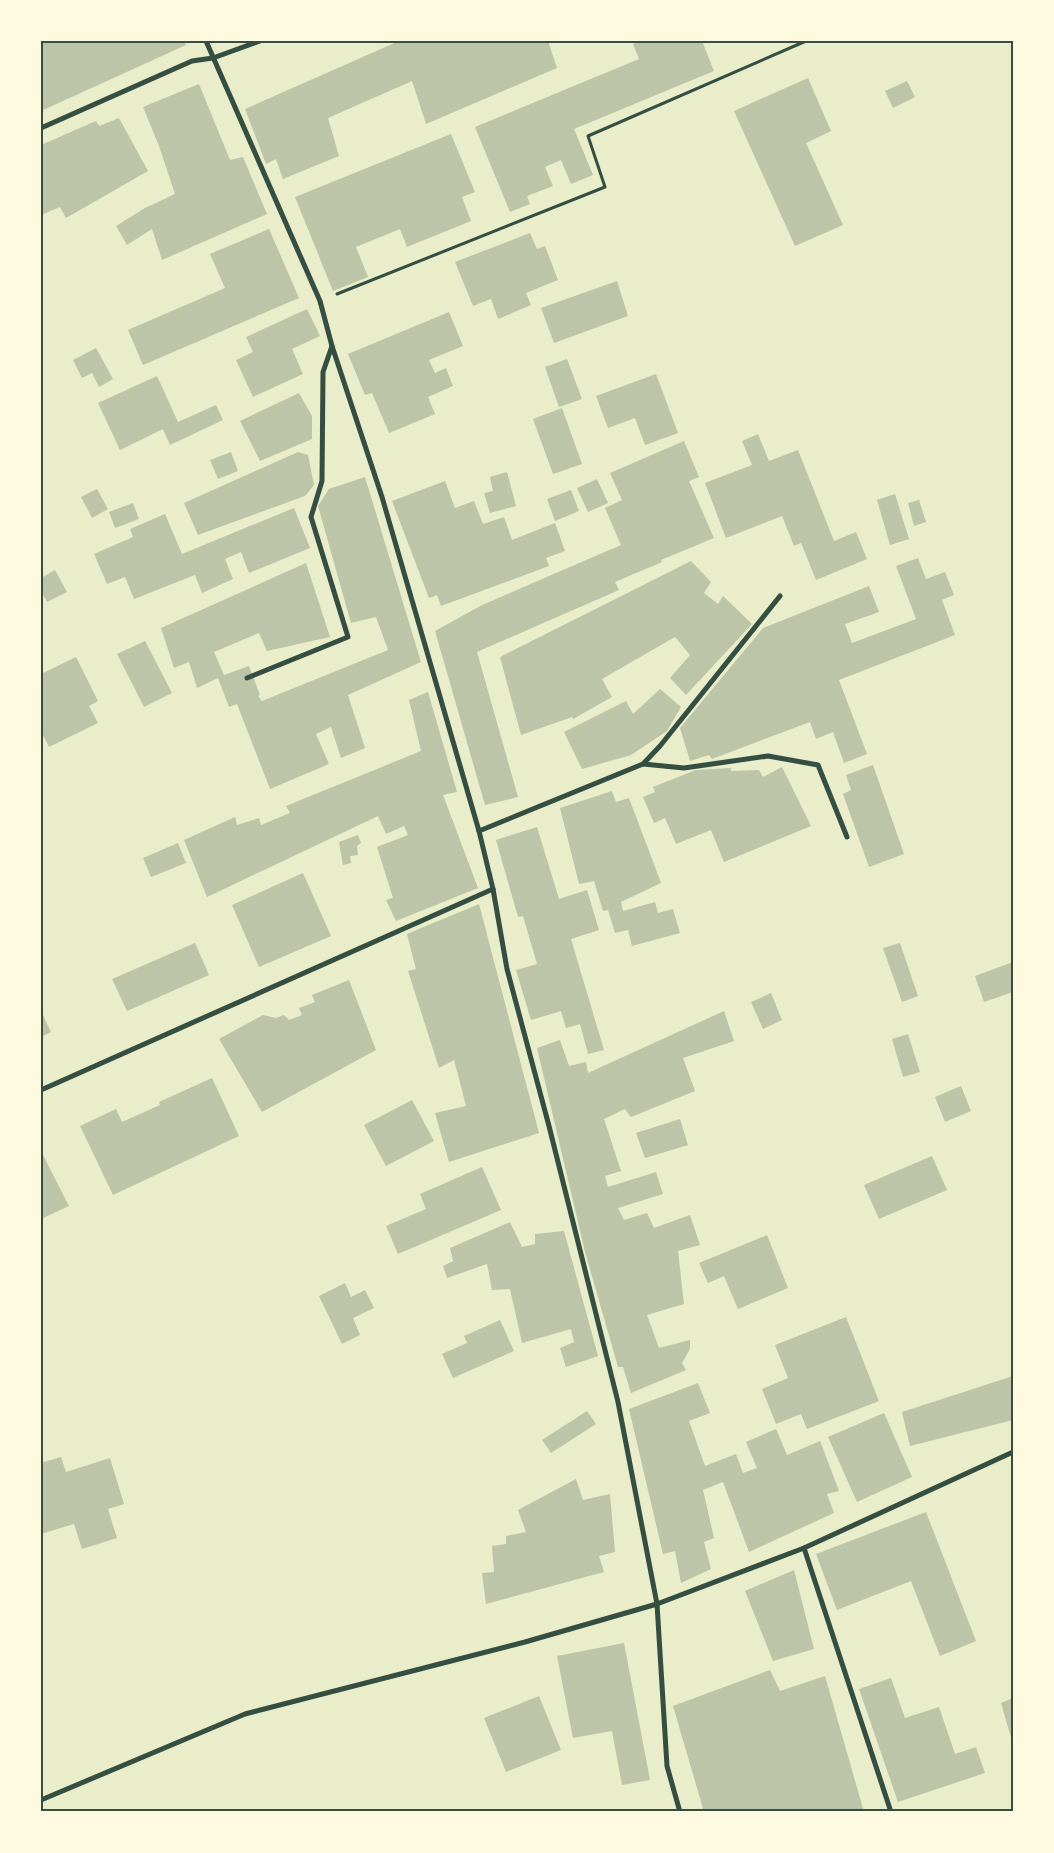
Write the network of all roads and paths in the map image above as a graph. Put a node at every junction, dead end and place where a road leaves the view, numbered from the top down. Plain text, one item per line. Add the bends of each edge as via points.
1 (206, 41) edge
2 (260, 41) edge
3 (806, 41) edge
4 (213, 58) junction
5 (41, 128) edge
6 (320, 301) junction
7 (332, 346) junction
8 (780, 596) dead end
9 (247, 678) dead end
10 (643, 764) junction
11 (479, 831) junction
12 (846, 838) dead end
13 (493, 889) junction
14 (41, 1090) edge
15 (1013, 1452) edge
16 (804, 1548) junction
17 (657, 1604) junction
18 (41, 1800) edge
19 (680, 1812) edge
20 (891, 1812) edge

1 - 4 street
2 - 4 street
3 - 6 path via 588,136 605,187
4 - 5 street via 192,60
4 - 6 street
6 - 7 street
7 - 9 street via 322,372 322,481 311,516 348,637
7 - 11 street via 382,497
8 - 10 street
10 - 11 street
10 - 12 street via 684,768 768,756 818,765
11 - 13 street
13 - 14 street
13 - 17 street via 507,969 618,1402
15 - 16 street
16 - 17 street
16 - 20 street
17 - 18 street via 525,1642 245,1714
17 - 19 street via 667,1766

